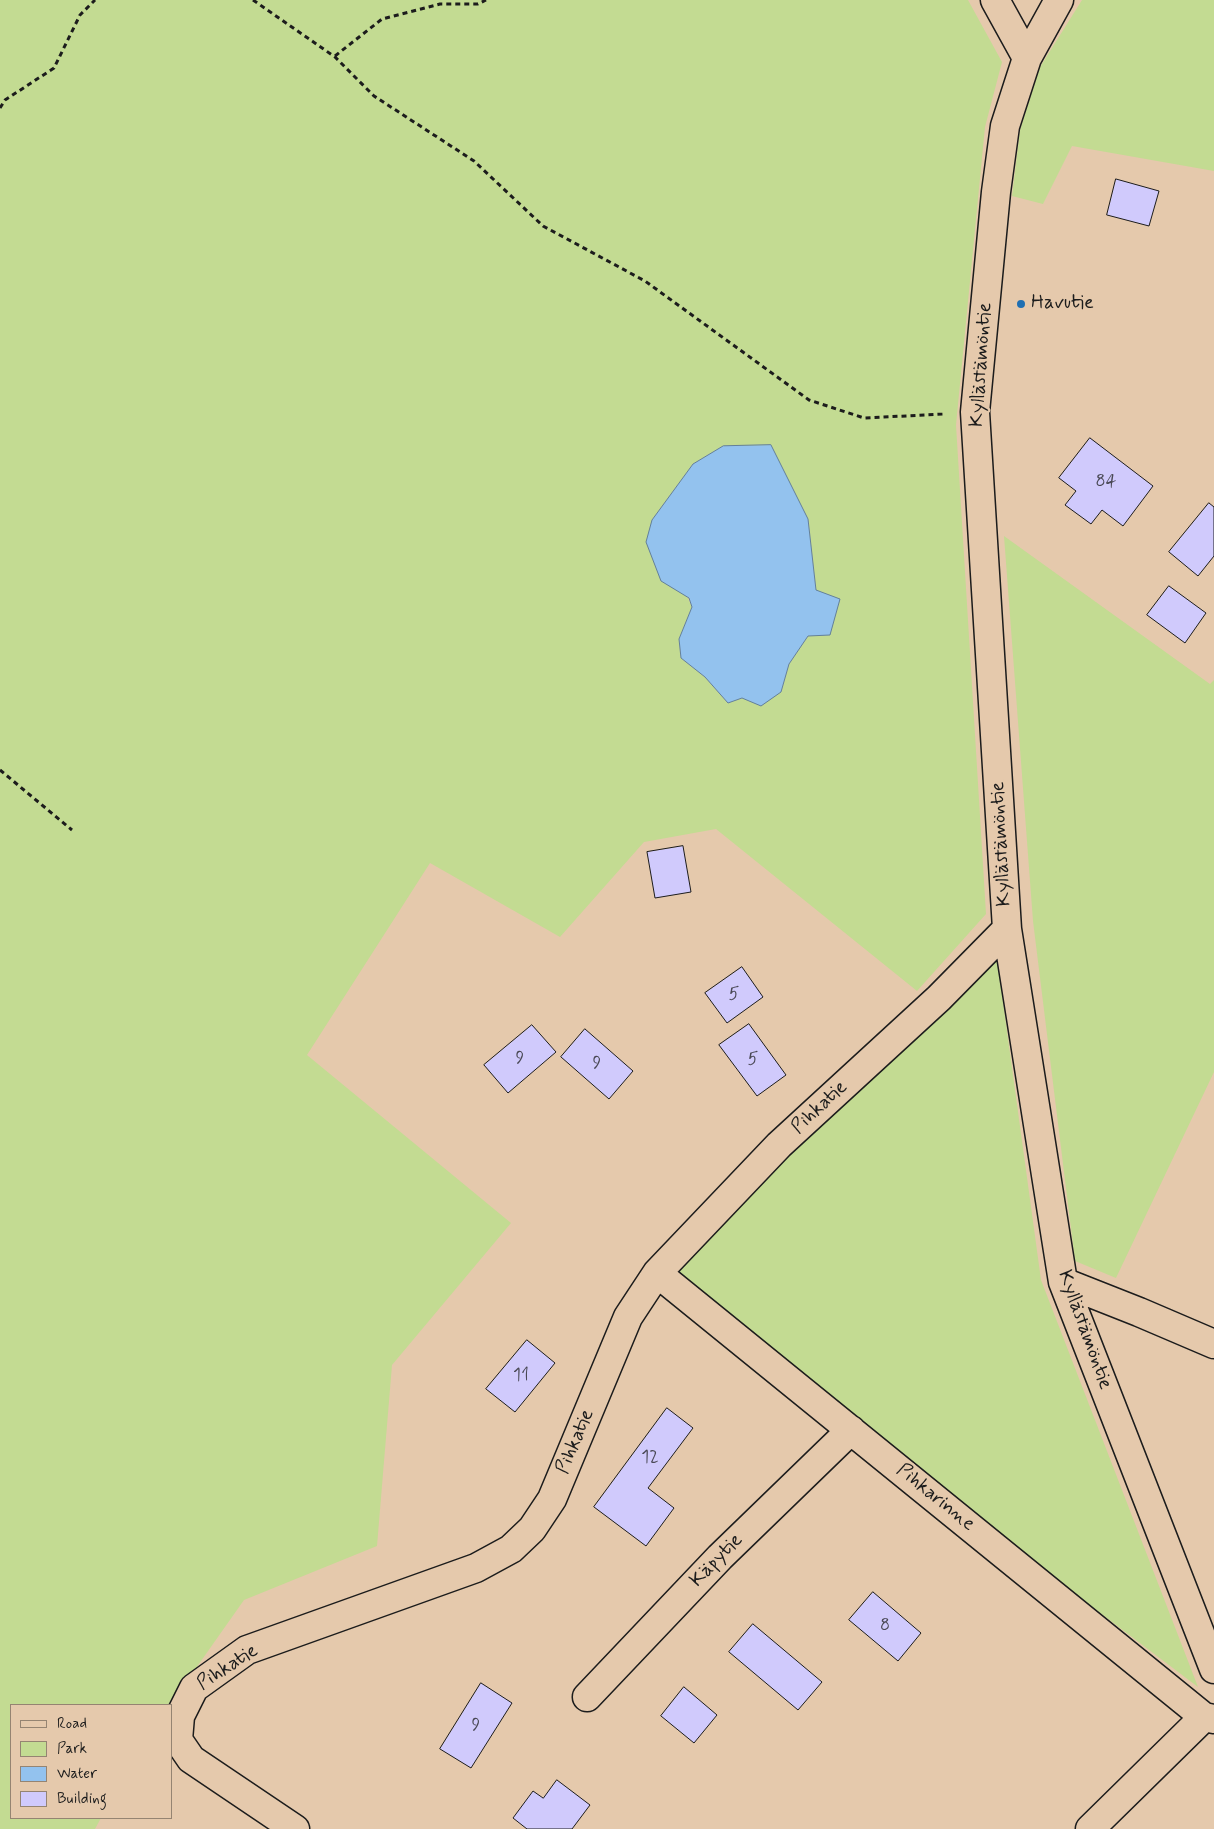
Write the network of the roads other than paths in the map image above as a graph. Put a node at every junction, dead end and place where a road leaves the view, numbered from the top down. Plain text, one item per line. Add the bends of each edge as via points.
1 (995, 0) edge
2 (1059, 0) edge
3 (1026, 58) junction
4 (1007, 929) junction
5 (657, 1273) junction
6 (1062, 1282) junction
7 (1214, 1344) edge
8 (851, 1430) junction
9 (1214, 1669) edge
10 (587, 1697) dead end
11 (1209, 1718) edge
12 (295, 1829) edge
13 (1090, 1829) edge

1 - 3 street
2 - 3 street, Kyllästämöntie
3 - 4 street, Kyllästämöntie via 1005,126 975,412
4 - 5 street, Pihkatie via 939,998 779,1145
4 - 6 street, Kyllästämöntie
5 - 8 street, Pihkarinne
5 - 12 street, Pihkatie via 628,1317 552,1499 532,1530 511,1549 476,1568 247,1650 194,1688 180,1716 178,1740 191,1759
6 - 7 street
6 - 9 street, Kyllästämöntie
8 - 10 street, Käpytie via 720,1557
8 - 11 street, Pihkarinne
11 - 13 street

